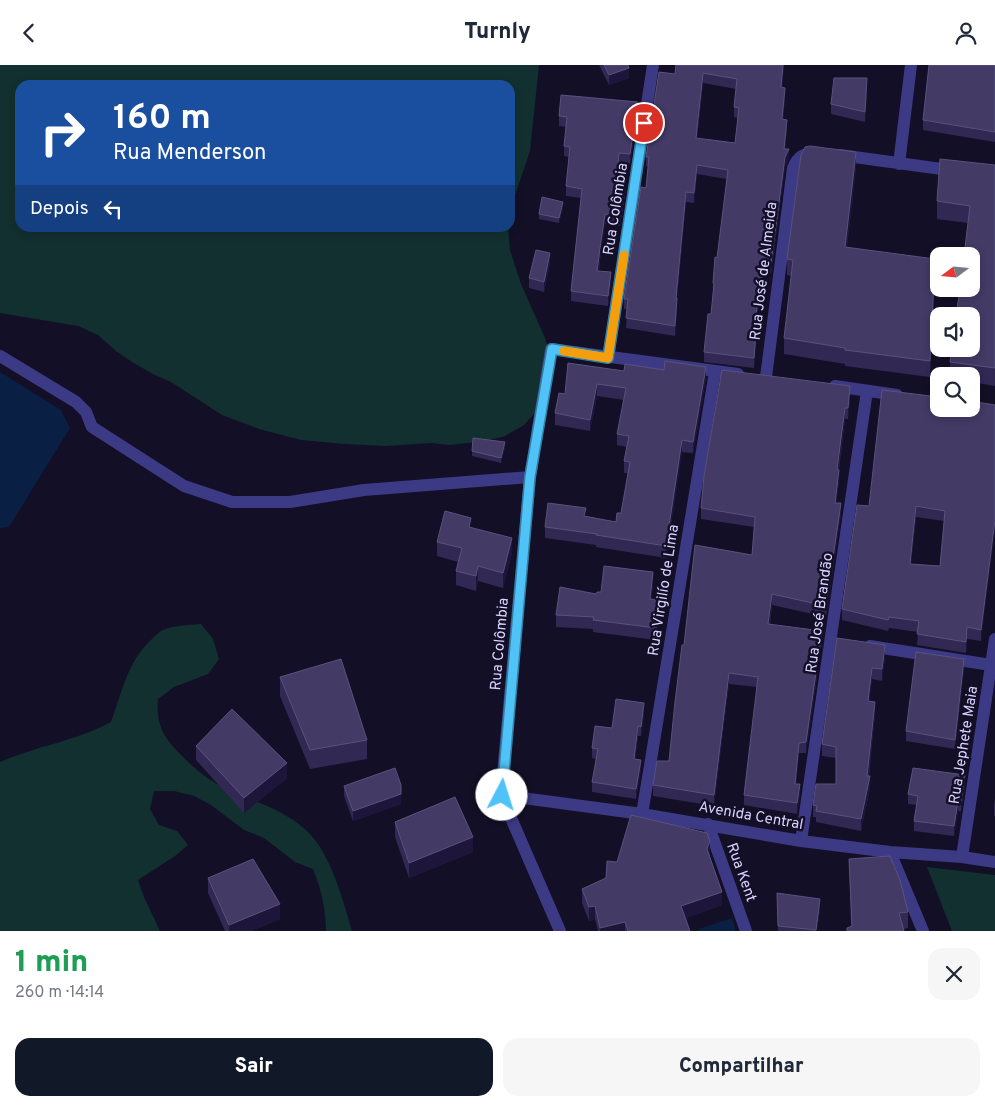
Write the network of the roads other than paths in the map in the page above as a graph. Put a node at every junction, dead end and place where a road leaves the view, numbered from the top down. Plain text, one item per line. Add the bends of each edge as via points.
1 (653, 65) edge
2 (911, 65) edge
3 (899, 164) junction
4 (966, 173) edge
5 (0, 356) edge
6 (608, 358) junction
7 (715, 372) junction
8 (821, 385) edge
9 (867, 391) junction
10 (912, 397) edge
11 (530, 477) junction
12 (995, 639) edge
13 (860, 644) edge
14 (991, 665) junction
15 (502, 795) junction
16 (642, 813) junction
17 (708, 824) junction
18 (801, 841) junction
19 (890, 852) junction
20 (962, 857) junction
21 (995, 862) edge
22 (560, 931) edge
23 (746, 931) edge
24 (923, 931) edge

1 - 6 street, Rua Colômbia
2 - 3 street
3 - 4 street
3 - 7 street, Rua José de Almeida via 833,154 800,156 793,168 762,377
5 - 11 street via 76,402 92,427 184,486 232,503 290,502 364,490
6 - 7 street
6 - 11 street, Rua Colômbia via 552,349
7 - 16 street, Rua Virgilío de Lima
8 - 9 street
9 - 10 street
9 - 18 street, Rua José Brandão via 836,641
11 - 15 street, Rua Colômbia
12 - 14 street, Rua Jephete Maia
13 - 14 street
14 - 20 street, Rua Jephete Maia
15 - 16 street, Avenida Central
15 - 22 street, Rua Colômbia
16 - 17 street, Avenida Central
17 - 18 street, Avenida Central
17 - 23 street, Rua Kent
18 - 19 street, Avenida Central
19 - 20 street, Avenida Central
19 - 24 street
20 - 21 street, Avenida Central

